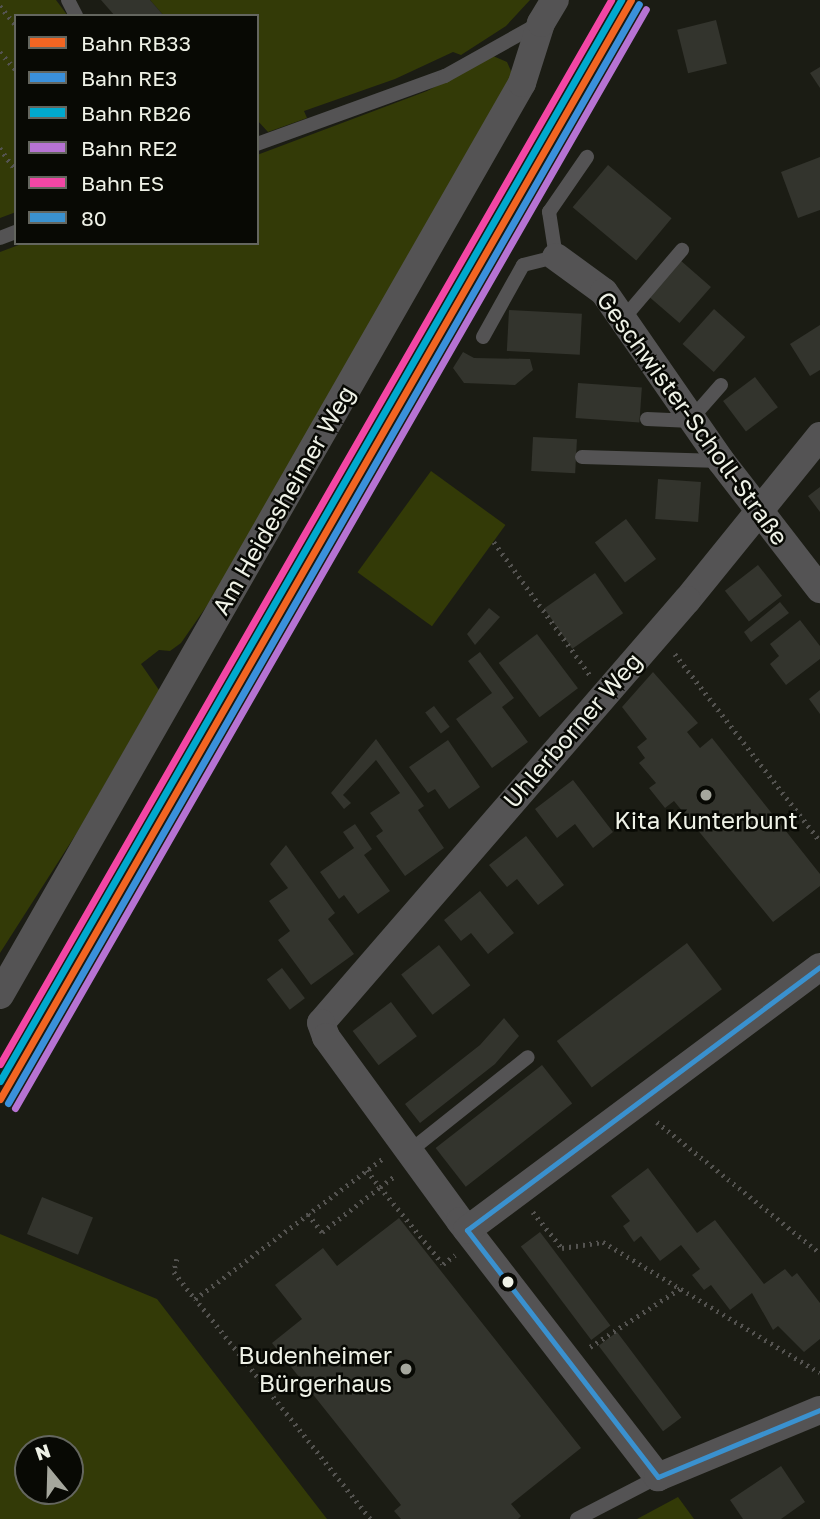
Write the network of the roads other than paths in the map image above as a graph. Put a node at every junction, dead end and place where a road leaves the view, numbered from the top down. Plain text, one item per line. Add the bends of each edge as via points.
1 (548, 11) edge
2 (259, 143) edge
3 (587, 157) dead end
4 (682, 250) dead end
5 (556, 257) junction
6 (623, 319) junction
7 (483, 338) dead end
8 (721, 385) dead end
9 (647, 419) dead end
10 (693, 420) junction
11 (820, 436) edge
12 (582, 457) dead end
13 (721, 461) junction
14 (757, 510) junction
15 (820, 589) edge
16 (820, 967) edge
17 (0, 995) edge
18 (528, 1057) dead end
19 (408, 1146) junction
20 (467, 1230) junction
21 (820, 1410) edge
22 (658, 1477) junction
23 (577, 1519) edge

1 - 2 lane via 444,76
1 - 17 street, Am Heidesheimer Weg via 522,83
3 - 5 lane via 549,212
4 - 6 lane
5 - 6 street, Geschwister-Scholl-Straße via 604,292
5 - 7 lane via 523,265
6 - 10 street, Geschwister-Scholl-Straße
8 - 10 lane
9 - 10 lane
10 - 13 street, Geschwister-Scholl-Straße
11 - 14 street, Uhlerborner Weg
12 - 13 lane
13 - 14 street, Geschwister-Scholl-Straße
14 - 15 street, Geschwister-Scholl-Straße
14 - 19 street, Uhlerborner Weg via 321,1023 326,1037
16 - 20 street
18 - 19 lane
19 - 20 street
20 - 22 street
21 - 22 street
22 - 23 lane

